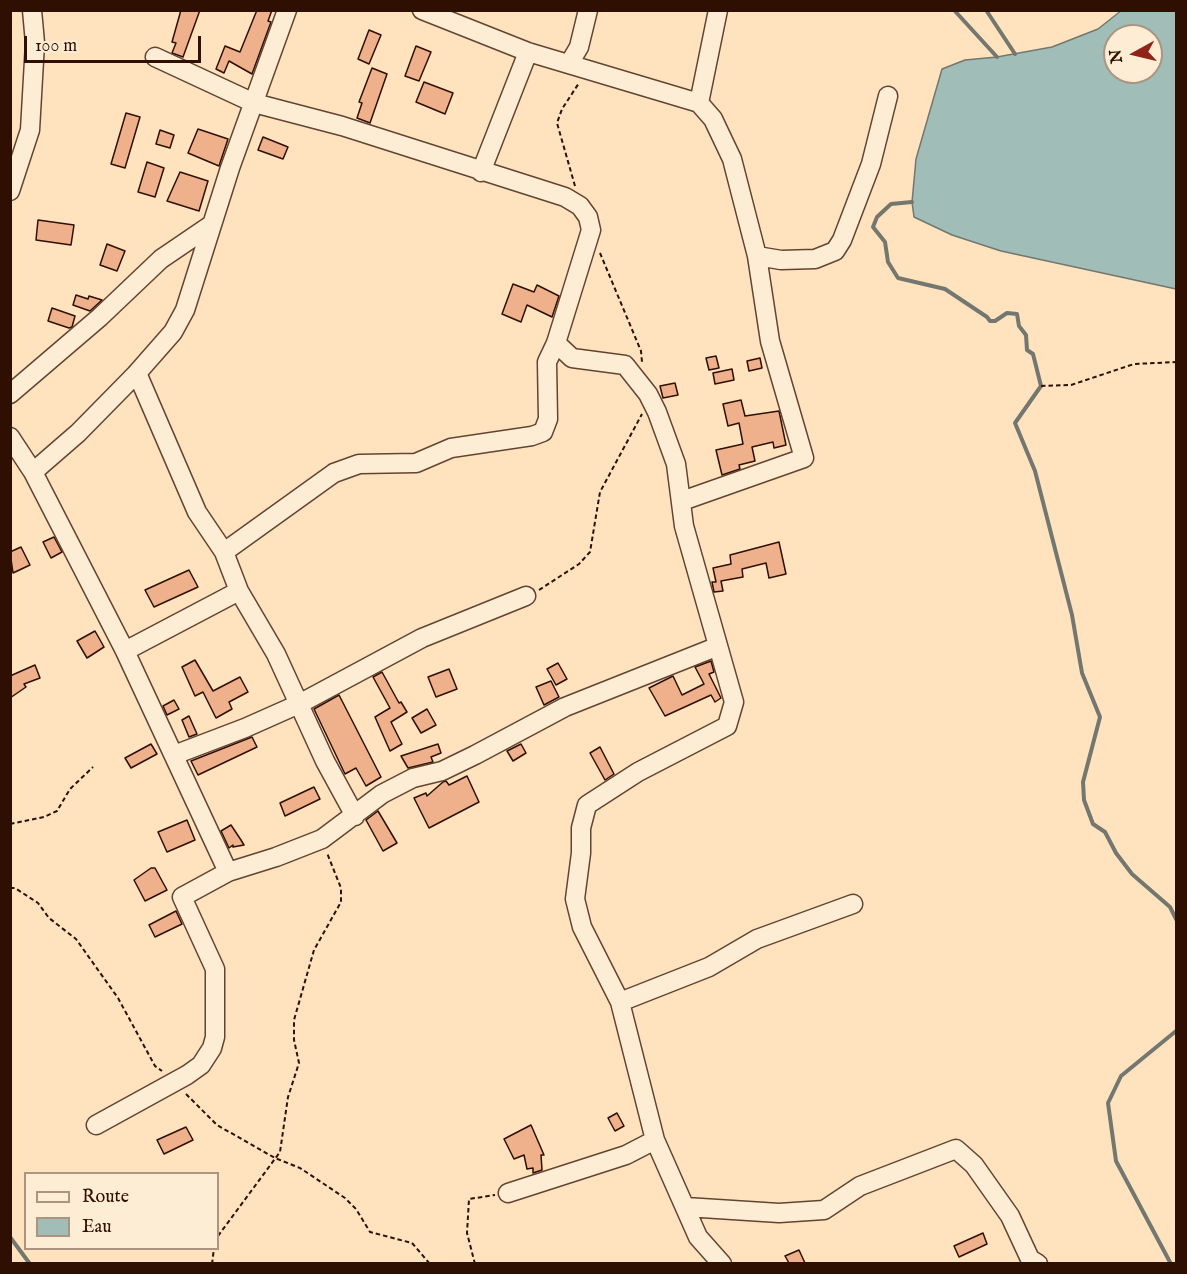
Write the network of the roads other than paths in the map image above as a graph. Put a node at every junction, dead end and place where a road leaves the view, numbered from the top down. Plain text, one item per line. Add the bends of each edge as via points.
1 (32, 10) edge
2 (287, 10) edge
3 (422, 10) edge
4 (588, 10) edge
5 (718, 10) edge
6 (528, 52) junction
7 (155, 57) dead end
8 (569, 64) junction
9 (888, 96) dead end
10 (254, 103) junction
11 (699, 103) junction
12 (481, 172) junction
13 (10, 191) edge
14 (211, 225) junction
15 (757, 256) junction
16 (556, 343) junction
17 (137, 373) junction
18 (10, 394) edge
19 (10, 437) edge
20 (33, 472) junction
21 (682, 501) junction
22 (224, 552) junction
23 (240, 591) junction
24 (526, 596) road end
25 (716, 647) junction
26 (125, 651) junction
27 (299, 704) junction
28 (174, 755) junction
29 (355, 816) junction
30 (228, 872) junction
31 (853, 904) dead end
32 (620, 1002) junction
33 (96, 1125) dead end
34 (655, 1140) junction
35 (508, 1193) road end
36 (686, 1207) junction
37 (722, 1263) edge
38 (1038, 1263) edge

1 - 13 street via 35,43 30,130
2 - 10 street
3 - 6 street
4 - 8 street via 579,47
5 - 11 street
6 - 8 street
6 - 12 street
7 - 10 street
8 - 11 street
9 - 15 street via 871,164 835,251 815,259
10 - 12 street via 342,126
10 - 14 street
11 - 15 street via 713,119 732,159
12 - 16 street via 565,197 580,206 588,217 591,230
14 - 17 street via 185,310 173,332
14 - 18 street via 161,259
15 - 21 street via 770,341 804,458
16 - 21 street via 572,358 625,365 648,394 676,464
16 - 22 street via 547,362 548,419 543,432 451,448 416,463 359,464 334,473
17 - 20 street
17 - 22 street via 197,512
19 - 20 street
20 - 26 street
21 - 25 street via 684,526
22 - 23 street
23 - 26 street
23 - 27 street
24 - 27 street via 422,638
25 - 29 street via 565,707 442,771 413,778 382,794
25 - 32 street via 734,702 727,726 638,772 587,805 580,828 575,899 582,927
26 - 28 street
27 - 28 street
27 - 29 street
28 - 30 street
29 - 30 street via 322,839
30 - 33 street via 182,897 215,969 212,1048 201,1065
31 - 32 street via 757,939 709,967
32 - 34 street
34 - 35 street via 626,1155
34 - 36 street
36 - 37 street via 698,1237
36 - 38 street via 779,1213 824,1210 860,1186 956,1149 974,1165 1010,1216 1030,1259

